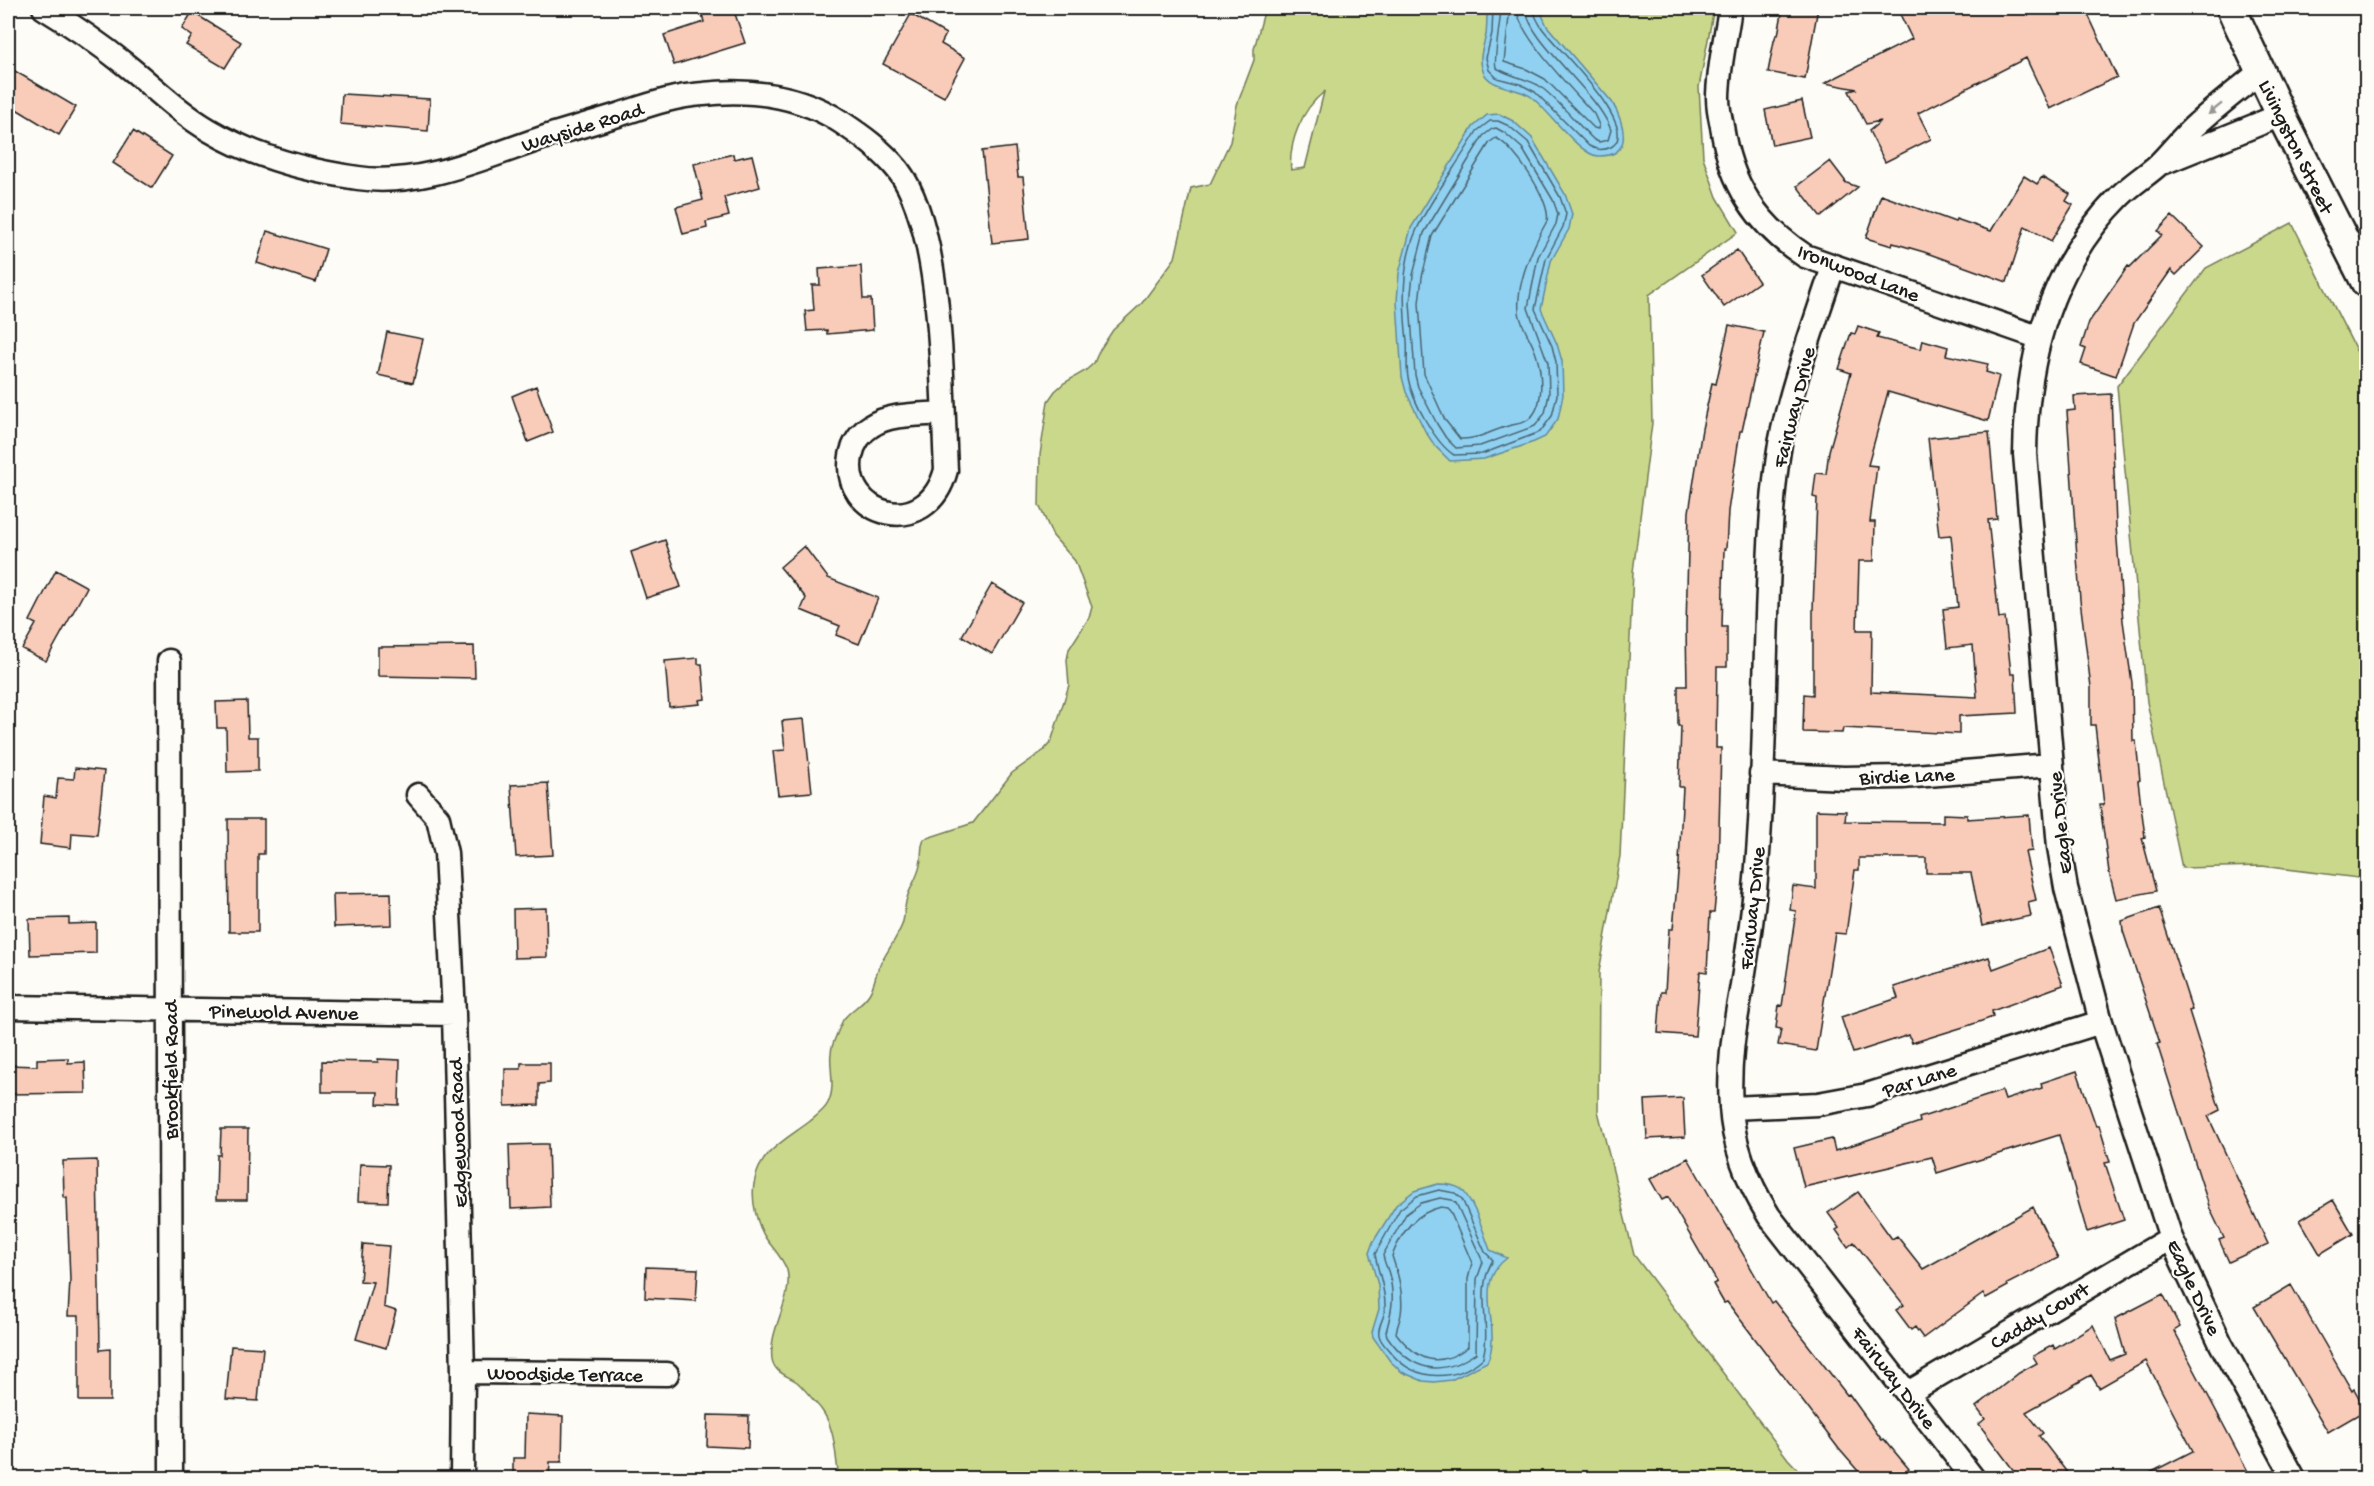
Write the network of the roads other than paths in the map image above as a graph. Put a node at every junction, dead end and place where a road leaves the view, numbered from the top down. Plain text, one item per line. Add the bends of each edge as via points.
1 (44, 8) edge
2 (1730, 8) edge
3 (2231, 8) edge
4 (2260, 72) junction
5 (2281, 115) junction
6 (2158, 165) junction
7 (1833, 267) junction
8 (2367, 284) edge
9 (2038, 337) junction
10 (943, 413) junction
11 (169, 661) dead end
12 (2052, 765) junction
13 (1761, 774) junction
14 (418, 795) dead end
15 (8, 1007) edge
16 (170, 1009) junction
17 (453, 1014) junction
18 (2101, 1022) junction
19 (1731, 1108) junction
20 (2171, 1238) junction
21 (464, 1372) junction
22 (667, 1374) dead end
23 (1908, 1393) junction
24 (171, 1479) edge
25 (462, 1479) edge
26 (1973, 1479) edge
27 (2294, 1479) edge

1 - 10 street, Wayside Road via 71,24 209,130 252,151 360,178 393,179 458,168 556,133 672,98 704,93 746,92 793,99 829,114 868,139 899,171 917,206 932,270
2 - 7 street, Ironwood Lane via 1718,99 1725,147 1739,188 1784,242
3 - 4 street, Livingston Street
4 - 5 street, Livingston Street
4 -> 6 street, Eagle Drive via 2195,125
5 - 6 street, Eagle Drive
5 - 8 street, Livingston Street
6 - 9 street, Eagle Drive via 2121,195 2085,238 2064,272
7 - 9 street, Ironwood Lane
7 - 13 street, Fairway Drive via 1792,398 1776,474
9 - 12 street, Eagle Drive via 2025,454
10 - 10 street, Wayside Road via 946,470 942,486 932,500 902,514 870,506 851,479 853,449 860,436 884,420
11 - 16 street, Brookfield Road
12 - 13 street, Birdie Lane via 1902,777
12 - 18 street, Eagle Drive via 2066,888
13 - 19 street, Fairway Drive via 1758,864 1732,1044
14 - 17 street, Edgewood Road via 438,818 446,853
15 - 16 street, Pinewold Avenue
16 - 17 street, Pinewold Avenue
16 - 24 street, Brookfield Road
17 - 21 street, Edgewood Road
18 - 19 street, Par Lane via 1867,1095 1818,1104
18 - 20 street, Eagle Drive
19 - 23 street, Fairway Drive via 1739,1148 1756,1196
20 - 23 street, Caddy Court
20 - 27 street, Eagle Drive via 2221,1344
21 - 22 street, Woodside Terrace
21 - 25 street, Edgewood Road
23 - 26 street, Fairway Drive

